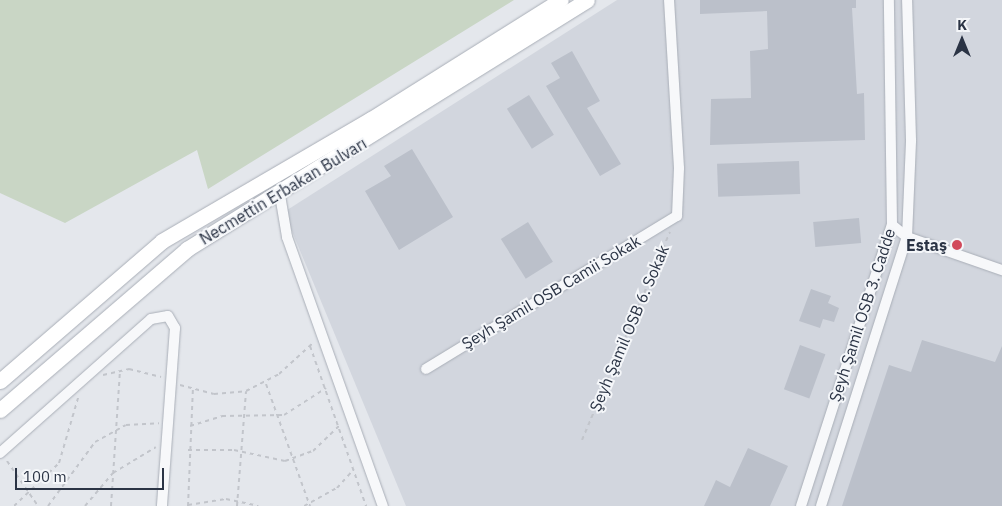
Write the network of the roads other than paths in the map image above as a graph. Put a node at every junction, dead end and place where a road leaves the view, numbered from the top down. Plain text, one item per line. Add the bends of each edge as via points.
1 (561, 0) edge
2 (587, 0) edge
3 (669, 0) edge
4 (889, 0) edge
5 (907, 0) edge
6 (280, 195) junction
7 (892, 225) junction
8 (907, 237) junction
9 (1002, 270) edge
10 (426, 368) dead end
11 (0, 381) edge
12 (0, 410) edge
13 (0, 453) edge
14 (162, 506) edge
15 (383, 506) edge
16 (801, 506) edge
17 (821, 506) edge

1 - 11 main road, Necmettin Erbakan Bulvarı via 371,120 162,241
2 - 6 main road, Necmettin Erbakan Bulvarı
3 - 10 street, Şeyh Şamil OSB Camii Sokak via 679,168 676,216
4 - 7 street, Şeyh Şamil OSB 3. Cadde
5 - 8 street via 911,140
6 - 12 main road, Necmettin Erbakan Bulvarı via 187,249
6 - 15 street via 287,237
7 - 8 street
7 - 16 street, Şeyh Şamil OSB 3. Cadde
8 - 9 street
8 - 17 street
13 - 14 street via 151,319 168,316 175,328

